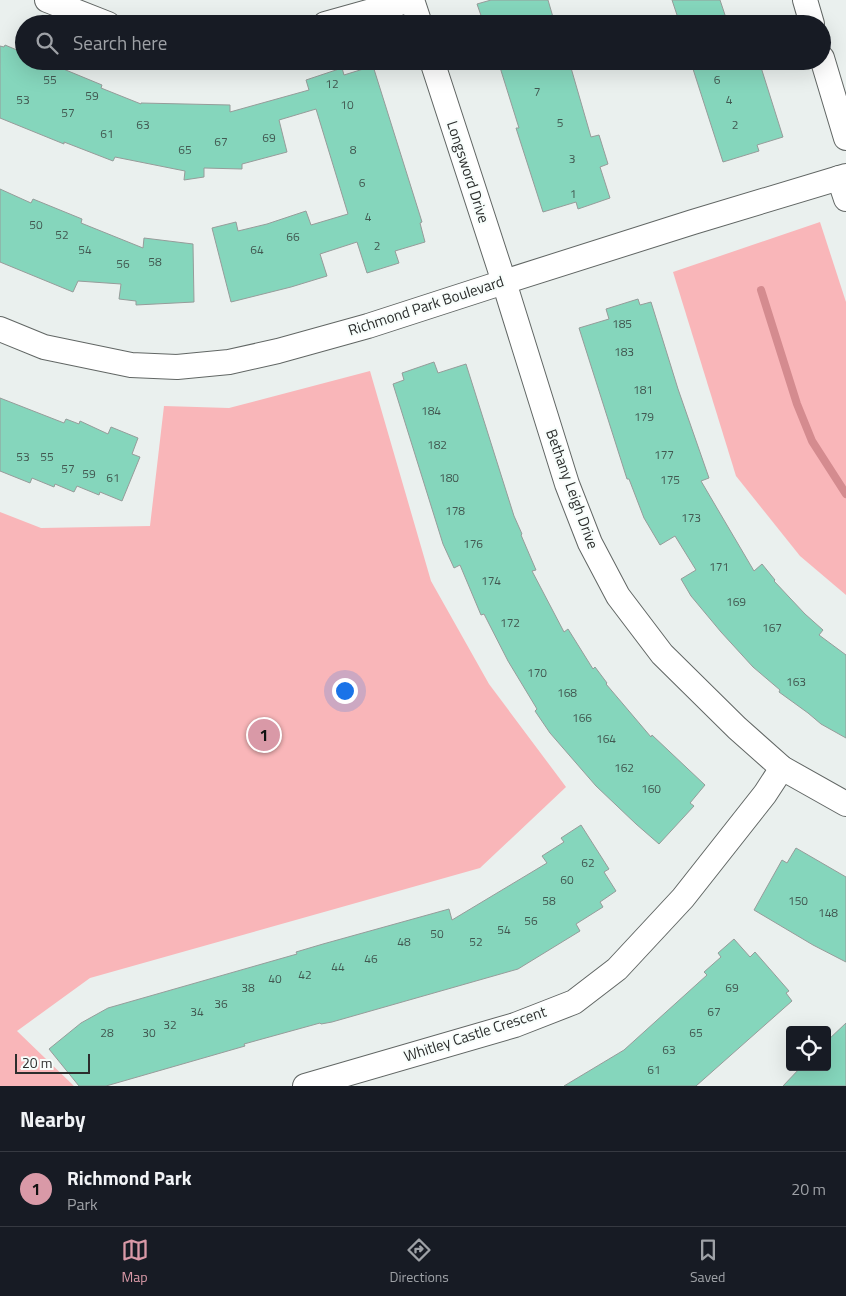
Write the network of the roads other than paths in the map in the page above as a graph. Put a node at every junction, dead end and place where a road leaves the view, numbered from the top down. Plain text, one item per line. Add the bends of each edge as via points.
1 (47, 0) edge
2 (412, 0) edge
3 (805, 0) edge
4 (85, 15) edge
5 (358, 15) edge
6 (417, 15) edge
7 (809, 15) edge
8 (435, 70) edge
9 (826, 70) edge
10 (846, 138) edge
11 (844, 184) edge
12 (504, 282) junction
13 (0, 329) edge
14 (782, 768) junction
15 (846, 804) edge
16 (305, 1086) edge

1 - 4 street
2 - 5 street
2 - 6 street
3 - 7 street
8 - 12 street, Longsword Drive
9 - 10 street
11 - 12 street, Richmond Park Boulevard via 693,222
12 - 13 street, Richmond Park Boulevard via 278,351 229,362 177,367 131,365 44,347
12 - 14 street, Bethany Leigh Drive via 567,484 590,543 618,596 662,654
14 - 15 street, Bethany Leigh Drive
14 - 16 street, Whitley Castle Crescent via 683,898 617,969 574,1002 515,1025

